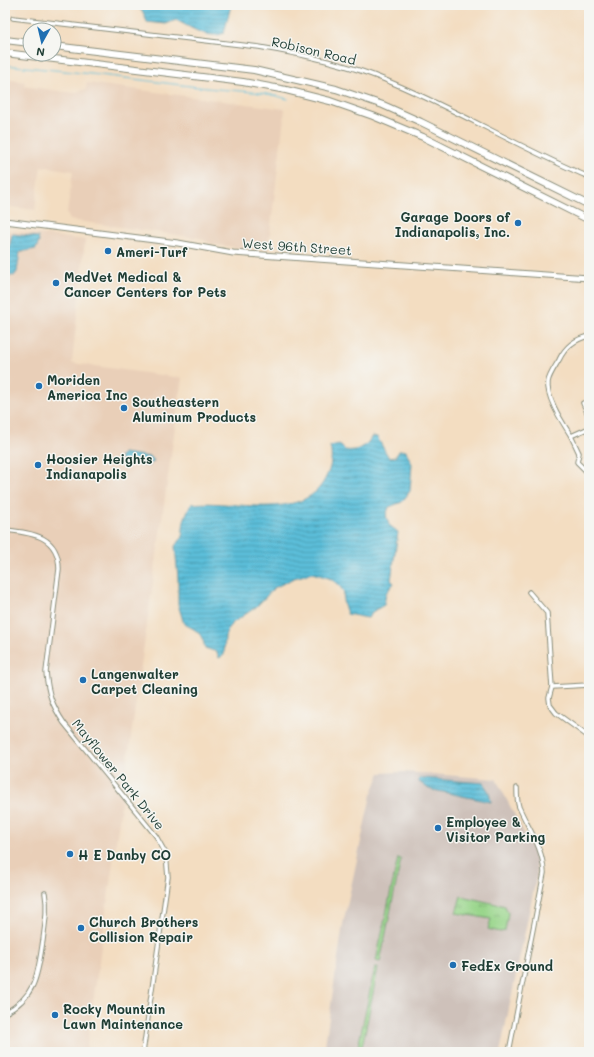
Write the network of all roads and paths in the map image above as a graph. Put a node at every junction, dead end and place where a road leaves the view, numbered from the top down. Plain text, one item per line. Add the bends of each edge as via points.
1 (13, 18) dead end
2 (5, 40) edge
3 (22, 42) edge
4 (62, 47) edge
5 (5, 53) edge
6 (589, 177) edge
7 (589, 205) edge
8 (589, 220) edge
9 (5, 221) edge
10 (589, 278) edge
11 (589, 336) edge
12 (583, 402) dead end
13 (589, 417) edge
14 (589, 428) edge
15 (571, 436) junction
16 (589, 474) edge
17 (5, 530) edge
18 (529, 592) dead end
19 (589, 685) edge
20 (552, 687) junction
21 (589, 737) edge
22 (517, 788) dead end
23 (45, 893) dead end
24 (5, 1014) edge
25 (143, 1052) edge
26 (508, 1052) edge

1 - 6 street, Robison Road via 252,46 341,65 394,84
2 - 3 highway
4 - 7 highway via 254,70 328,86 383,105 421,122
5 - 8 highway via 250,83 330,101 418,134
9 - 10 street, West 96th Street via 178,243 233,253
11 - 15 street via 574,342 563,352 548,382 555,407
12 - 13 street
14 - 15 street
15 - 16 street via 579,453 577,462
17 - 25 street, Mayflower Park Drive via 37,535 49,543 56,555 59,569 47,654 47,687 52,704 64,723 156,836 168,861 168,877
18 - 20 street via 547,613
19 - 20 street
20 - 21 street via 549,702 553,709
22 - 26 street via 518,806 538,841 544,860 544,873
23 - 24 street via 47,910 35,984 23,1001

